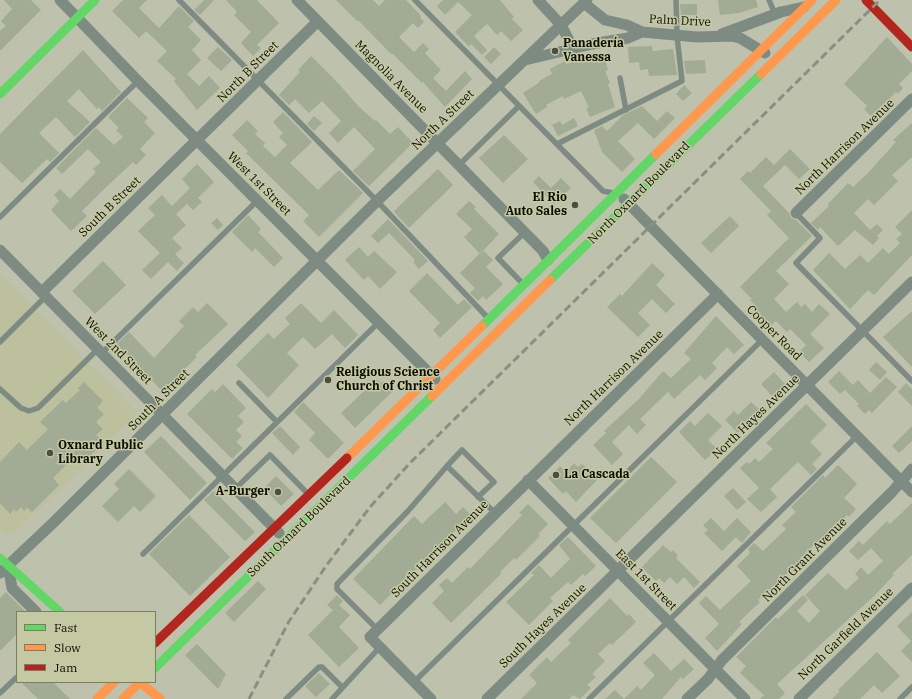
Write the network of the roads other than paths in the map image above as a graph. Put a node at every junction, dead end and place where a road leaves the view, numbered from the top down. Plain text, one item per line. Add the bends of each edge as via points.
1 (60, 0) edge
2 (95, 0) edge
3 (179, 0) edge
4 (297, 0) edge
5 (415, 0) edge
6 (538, 0) edge
7 (676, 0) edge
8 (769, 0) edge
9 (836, 0) edge
10 (866, 0) edge
11 (586, 2) edge
12 (808, 4) edge
13 (776, 14) junction
14 (77, 18) junction
15 (318, 21) junction
16 (561, 25) junction
17 (642, 32) junction
18 (677, 36) junction
19 (718, 36) junction
20 (912, 47) edge
21 (573, 48) junction
22 (762, 50) junction
23 (524, 60) junction
24 (772, 61) junction
25 (620, 78) dead end
26 (258, 80) junction
27 (138, 81) junction
28 (498, 85) junction
29 (0, 94) edge
30 (912, 99) edge
31 (519, 106) junction
32 (626, 110) junction
33 (197, 141) junction
34 (438, 143) junction
35 (557, 144) junction
36 (459, 165) junction
37 (617, 193) junction
38 (257, 201) junction
39 (377, 201) junction
40 (629, 204) junction
41 (796, 213) joint
42 (0, 217) edge
43 (524, 232) junction
44 (0, 250) edge
45 (548, 260) junction
46 (317, 261) junction
47 (553, 278) junction
48 (912, 282) edge
49 (523, 284) junction
50 (44, 294) junction
51 (718, 294) junction
52 (488, 318) junction
53 (378, 323) junction
54 (862, 331) junction
55 (762, 339) junction
56 (0, 342) edge
57 (100, 351) junction
58 (431, 375) junction
59 (912, 381) edge
60 (239, 383) dead end
61 (808, 385) junction
62 (442, 386) junction
63 (0, 389) edge
64 (162, 414) junction
65 (276, 422) junction
66 (857, 436) junction
67 (447, 466) junction
68 (912, 470) edge
69 (223, 476) junction
70 (528, 480) junction
71 (902, 481) junction
72 (235, 489) junction
73 (912, 492) edge
74 (309, 496) junction
75 (478, 497) junction
76 (495, 513) junction
77 (573, 526) junction
78 (275, 529) junction
79 (285, 539) junction
80 (143, 554) dead end
81 (3, 565) edge
82 (618, 571) junction
83 (910, 594) edge
84 (35, 611) edge
85 (59, 611) edge
86 (668, 621) junction
87 (373, 633) junction
88 (156, 642) edge
89 (380, 647) junction
90 (156, 667) edge
91 (715, 668) junction
92 (16, 678) edge
93 (414, 682) junction
94 (139, 683) edge
95 (141, 683) edge
96 (109, 684) edge
97 (342, 687) junction
98 (912, 687) edge
99 (0, 694) edge
100 (97, 699) edge
101 (123, 699) edge
102 (160, 699) edge
103 (286, 699) edge
104 (332, 699) edge
105 (431, 699) edge
106 (487, 699) edge
107 (589, 699) edge
108 (687, 699) edge
109 (745, 699) edge
110 (798, 699) edge
111 (900, 699) edge

1 - 14 street, West 1st Street
2 - 14 main road
3 - 26 lane
4 - 15 street, Magnolia Avenue
5 - 28 lane
6 - 16 street
7 - 18 lane
8 - 13 lane
9 - 24 main road, North Oxnard Boulevard
10 - 20 main road
11 - 16 street, North A Street
11 - 17 street, Palm Drive via 605,20 627,25
12 - 13 street, Palm Drive
12 - 22 main road, North Oxnard Boulevard
13 - 19 street, Palm Drive
14 - 27 street, West 1st Street
14 - 29 main road
15 - 26 street, North B Street
15 - 34 street, Magnolia Avenue
16 - 21 street
16 - 23 street, North A Street
17 - 18 street, Palm Drive
17 - 21 street, Palm Drive via 628,38
18 - 19 street, Palm Drive
18 - 32 lane via 682,81
19 - 22 street, Palm Drive via 740,38
21 - 23 street, Palm Drive
22 - 24 street, Palm Drive
22 - 37 main road, North Oxnard Boulevard
23 - 28 street, North A Street
24 - 40 main road, North Oxnard Boulevard
25 - 32 lane
26 - 33 street, North B Street
26 - 39 lane
27 - 33 street, West 1st Street
27 - 42 lane
28 - 31 lane
28 - 34 street, North A Street
30 - 41 street, North Harrison Avenue
31 - 35 lane
31 - 36 lane
32 - 35 lane
33 - 38 street, West 1st Street
33 - 50 street, South B Street
34 - 36 street, Magnolia Avenue
34 - 39 street, North A Street
35 - 37 lane via 603,191
36 - 43 street, Magnolia Avenue
37 - 40 street, Cooper Road
37 - 45 main road, North Oxnard Boulevard
38 - 46 street, West 1st Street
38 - 57 lane
39 - 46 street, North A Street
39 - 52 lane
40 - 47 main road, North Oxnard Boulevard
40 - 51 street, Cooper Road
41 - 54 lane via 820,238 796,263
43 - 45 street, Magnolia Avenue via 543,251
43 - 49 lane via 498,258
44 - 50 street, West 2nd Street
45 - 47 main road
45 - 49 main road, North Oxnard Boulevard
46 - 53 street, West 1st Street
46 - 64 street, South A Street
47 - 62 main road, North Oxnard Boulevard
48 - 54 street, North Hayes Avenue
49 - 52 main road, North Oxnard Boulevard
50 - 56 lane
50 - 57 street, West 2nd Street
51 - 55 street, Cooper Road
51 - 70 street, North Harrison Avenue
52 - 58 main road, North Oxnard Boulevard
53 - 58 street, West 1st Street
53 - 65 lane
54 - 59 lane
54 - 61 street, North Hayes Avenue
55 - 61 street, Cooper Road
55 - 77 lane
57 - 63 lane via 38,408 21,408
57 - 64 street, West 2nd Street
58 - 62 street, West 1st Street
58 - 74 main road, South Oxnard Boulevard
60 - 65 lane
61 - 66 street, Cooper Road
61 - 82 street, North Hayes Avenue
62 - 79 main road, South Oxnard Boulevard
64 - 69 street, West 2nd Street
64 - 81 street, South A Street
65 - 69 lane
66 - 71 street, Cooper Road
66 - 86 lane
67 - 75 lane
67 - 75 lane via 462,450 494,482
67 - 87 lane via 408,511 337,584 338,589
68 - 71 street, North Grant Avenue
69 - 72 street, West 2nd Street
69 - 80 lane
70 - 76 street, South Harrison Avenue
70 - 77 street, East 1st Street
71 - 73 street, Cooper Road
71 - 91 street, North Grant Avenue
72 - 74 lane via 270,455
72 - 78 street, West 2nd Street
74 - 78 main road, South Oxnard Boulevard
75 - 76 lane
76 - 87 street, South Harrison Avenue
77 - 82 street, East 1st Street
77 - 93 lane
78 - 79 street, West 2nd Street
78 - 88 main road, South Oxnard Boulevard
79 - 90 main road, South Oxnard Boulevard
81 - 84 street via 12,588
81 - 85 main road
82 - 86 street, East 1st Street
82 - 106 street, South Hayes Avenue
83 - 110 street, North Garfield Avenue
86 - 91 street, East 1st Street
86 - 107 lane
87 - 89 street
89 - 93 street
89 - 97 lane
91 - 108 street, North Grant Avenue via 708,679
91 - 109 street, East 1st Street
92 - 99 lane
93 - 105 street
94 - 101 main road
95 - 102 main road, bridge
96 - 100 main road
97 - 103 lane via 319,667
97 - 104 lane
98 - 111 lane

